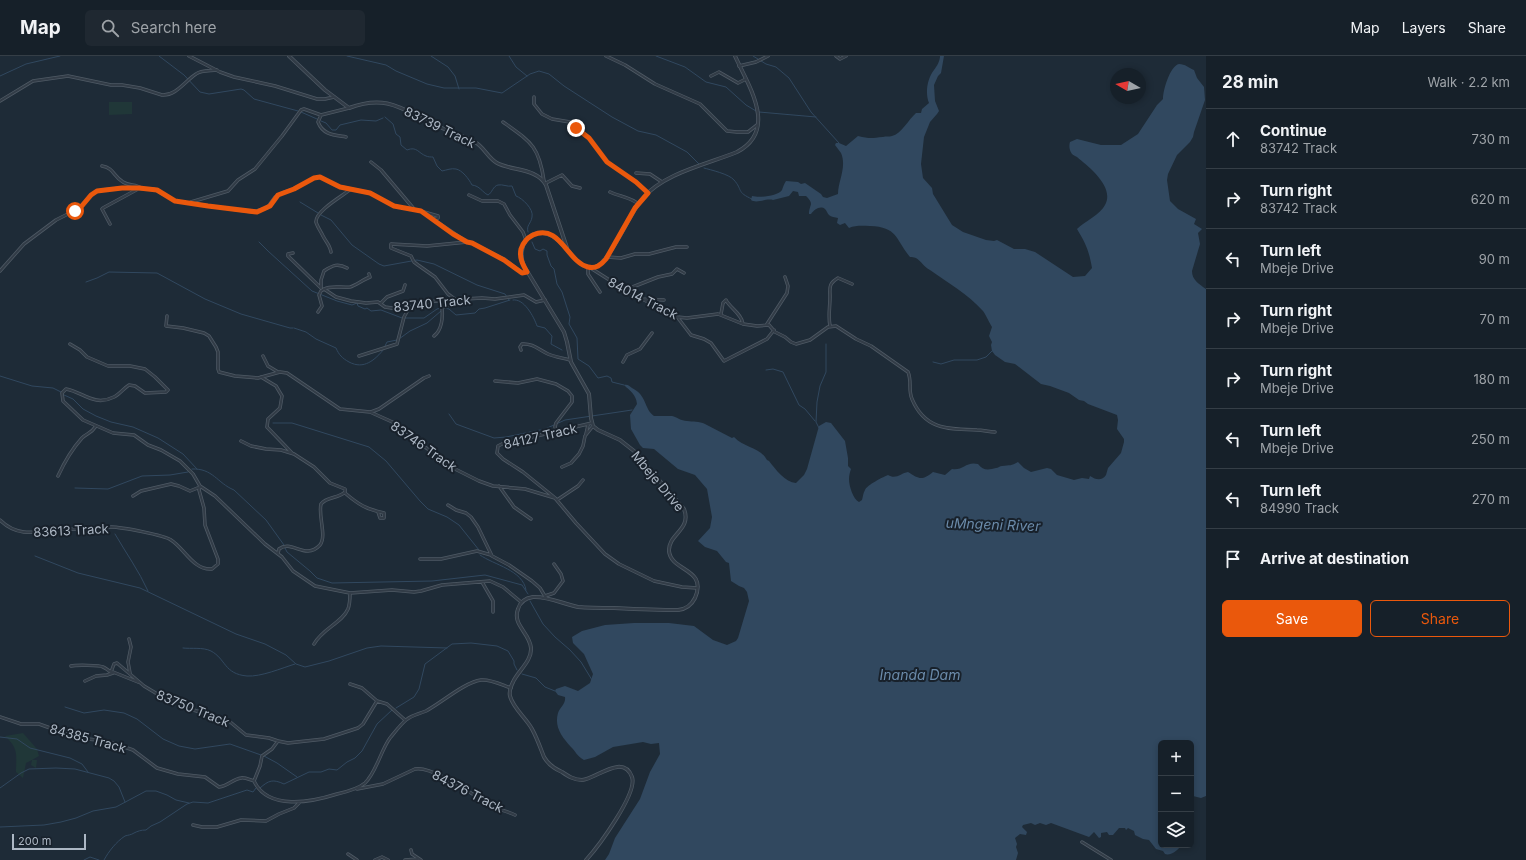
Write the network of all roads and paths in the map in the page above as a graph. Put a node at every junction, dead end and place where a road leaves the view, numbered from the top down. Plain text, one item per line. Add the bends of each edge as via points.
1 (189, 56) edge
2 (289, 56) edge
3 (606, 56) edge
4 (735, 56) edge
5 (768, 56) edge
6 (836, 56) edge
7 (846, 56) edge
8 (740, 66) junction
9 (217, 70) junction
10 (711, 76) dead end
11 (746, 79) junction
12 (334, 97) junction
13 (534, 97) dead end
14 (0, 101) edge
15 (348, 108) junction
16 (321, 115) junction
17 (504, 122) dead end
18 (758, 124) junction
19 (346, 136) dead end
20 (371, 162) dead end
21 (102, 166) dead end
22 (636, 173) dead end
23 (545, 182) junction
24 (662, 182) junction
25 (140, 188) junction
26 (352, 188) junction
27 (580, 188) dead end
28 (610, 192) dead end
29 (648, 193) junction
30 (469, 195) dead end
31 (190, 203) junction
32 (638, 204) junction
33 (414, 209) junction
34 (423, 212) junction
35 (433, 220) junction
36 (110, 224) dead end
37 (526, 240) junction
38 (467, 242) junction
39 (687, 247) dead end
40 (567, 249) junction
41 (331, 252) dead end
42 (293, 253) dead end
43 (608, 257) junction
44 (588, 267) junction
45 (347, 268) dead end
46 (0, 271) edge
47 (527, 272) junction
48 (684, 273) dead end
49 (369, 274) dead end
50 (785, 276) dead end
51 (852, 284) dead end
52 (405, 285) dead end
53 (322, 289) junction
54 (625, 290) junction
55 (600, 292) dead end
56 (640, 298) junction
57 (456, 300) junction
58 (545, 300) junction
59 (664, 300) dead end
60 (380, 303) junction
61 (409, 308) junction
62 (318, 312) dead end
63 (721, 315) junction
64 (167, 316) dead end
65 (677, 317) junction
66 (743, 324) junction
67 (767, 324) junction
68 (830, 326) junction
69 (774, 330) junction
70 (652, 333) dead end
71 (434, 336) dead end
72 (70, 344) dead end
73 (521, 350) dead end
74 (263, 356) dead end
75 (359, 356) dead end
76 (570, 360) junction
77 (623, 362) dead end
78 (280, 372) junction
79 (429, 376) dead end
80 (261, 377) junction
81 (495, 381) dead end
82 (370, 412) junction
83 (588, 425) junction
84 (593, 425) junction
85 (96, 426) junction
86 (557, 432) junction
87 (995, 432) dead end
88 (586, 435) junction
89 (241, 441) dead end
90 (293, 454) junction
91 (562, 467) dead end
92 (58, 476) dead end
93 (583, 480) dead end
94 (200, 486) junction
95 (499, 486) junction
96 (344, 493) junction
97 (133, 496) dead end
98 (556, 499) junction
99 (448, 505) dead end
100 (378, 512) dead end
101 (0, 520) edge
102 (531, 520) dead end
103 (278, 553) junction
104 (491, 555) junction
105 (420, 559) dead end
106 (554, 564) dead end
107 (482, 582) junction
108 (697, 588) junction
109 (350, 593) junction
110 (545, 597) junction
111 (522, 602) junction
112 (493, 612) dead end
113 (129, 639) dead end
114 (314, 644) dead end
115 (71, 666) dead end
116 (112, 672) junction
117 (131, 674) junction
118 (85, 680) dead end
119 (139, 683) junction
120 (350, 684) dead end
121 (511, 688) junction
122 (377, 701) junction
123 (0, 717) edge
124 (405, 720) junction
125 (278, 741) junction
126 (254, 781) junction
127 (354, 789) junction
128 (301, 801) junction
129 (515, 815) dead end
130 (193, 825) dead end
131 (1082, 842) dead end
132 (411, 850) dead end
133 (348, 854) dead end
134 (420, 859) edge
135 (357, 860) edge
136 (375, 860) edge
137 (388, 860) edge
138 (405, 860) edge
139 (586, 860) edge
140 (1111, 860) edge

1 - 9 street
2 - 12 street
3 - 18 street via 655,84 700,104 727,130 748,132
4 - 8 street
5 - 8 street
6 - 7 street via 840,59
8 - 11 street
9 - 12 street via 234,77 317,98
9 - 14 street via 197,73 167,95 68,76 33,81
10 - 11 street via 719,72 738,83
11 - 18 street via 757,103
12 - 15 street
13 - 29 street via 534,104 542,114 570,122 589,138 607,162
15 - 16 street, 83739 Track
15 - 23 street, 83739 Track via 375,102 397,106 475,142 498,163 530,172
16 - 19 street via 318,122 323,130 328,134
16 - 31 street via 301,110 255,169 238,180 228,191
17 - 23 street via 531,144 537,153
18 - 24 street via 752,140 741,150
20 - 33 street via 382,170
21 - 25 street via 110,168 125,183
22 - 24 street via 650,174
23 - 27 street via 562,175 572,186
23 - 40 street
24 - 29 street
25 - 31 street via 157,190 173,200
25 - 36 street via 103,208
25 - 46 street via 94,193 78,209 56,220 24,244
26 - 31 street via 340,187 324,177 317,177 278,195 270,206 257,212
26 - 33 street via 370,193 394,206
26 - 41 street via 326,207 317,218 316,223
28 - 32 street
29 - 32 street
30 - 37 street via 484,202 498,201 504,204
32 - 43 street
33 - 34 street
34 - 35 street
34 - 35 street via 438,216
35 - 38 street
37 - 40 street via 537,234 546,233 556,238
37 - 47 street via 520,256
38 - 47 street via 504,260 521,272
38 - 57 street via 391,246 411,256 414,262 436,277 448,294
39 - 43 street via 676,247 653,254
40 - 44 street via 578,262
42 - 53 street, 83740 Track via 288,256
43 - 44 street via 599,266
44 - 54 street, 84014 Track
44 - 55 street via 588,274
45 - 53 street via 336,265 324,271
47 - 58 street
48 - 54 street via 677,269 672,274
49 - 53 street via 370,277 352,286
50 - 67 street via 788,293
51 - 68 street via 838,278 831,284 828,309
52 - 60 street via 403,291 387,297
53 - 60 street, 83740 Track via 346,300
53 - 62 street via 319,296 322,306
54 - 56 street, 84014 Track
56 - 59 street
56 - 65 street, 84014 Track
57 - 58 street, 83740 Track via 524,295 536,302
57 - 61 street, 83740 Track via 428,302
57 - 71 street via 442,308 440,326
58 - 76 street via 564,332
60 - 61 street, 83740 Track via 388,308
61 - 75 street via 397,344
63 - 65 street, 84014 Track
63 - 66 street, 84014 Track
63 - 66 street via 726,300
64 - 80 street via 166,326 204,333 211,338 218,352 219,372
65 - 69 street via 691,335 711,343 724,361 767,339
66 - 67 street, 84014 Track
67 - 69 street
68 - 69 street via 813,338 799,343 791,342
68 - 87 street via 836,326 868,344 908,372 912,401 933,424 947,429
70 - 77 street via 640,349 626,356
72 - 85 street via 87,357 108,366 145,369 168,389 166,392 148,394 129,385 116,396 102,400 87,398 64,389 62,396 65,403 84,420
73 - 76 street via 522,344 530,344 550,355
74 - 78 street, 83746 Track via 268,366
76 - 84 street via 589,394
78 - 80 street
78 - 82 street, 83746 Track via 292,375 340,409
79 - 82 street via 379,409
80 - 90 street via 276,386 282,396 280,408 268,419 267,427
81 - 86 street via 518,383 537,379 556,384 568,391 572,396 572,402 556,423
82 - 95 street, 83746 Track via 404,428 449,466 485,483
83 - 84 street, 84127 Track
83 - 86 street, 84127 Track
83 - 88 street
84 - 88 street
84 - 108 street, Mbeje Drive via 634,451 684,509 684,524 671,544 669,552 673,561 693,575
85 - 92 street via 74,448
85 - 94 street via 113,433 134,435 148,445 176,458 187,467
86 - 98 street, 84127 Track via 502,444 496,451
88 - 91 street via 579,454 571,463
89 - 90 street via 254,447
90 - 96 street via 314,467 330,483 344,489
93 - 98 street via 578,486
94 - 97 street via 190,491 170,484 141,491
94 - 101 street, 83613 Track via 206,525 218,560 218,564 212,569 203,568 172,541 160,536 110,527 25,532 10,528
94 - 103 street via 215,496 265,544
95 - 98 street, 83746 Track via 518,488
95 - 102 street via 514,507
96 - 100 street via 362,507
96 - 103 street via 321,504 323,537 320,545 308,551 285,546 279,549
98 - 108 street via 576,523 619,564 654,581
99 - 104 street via 473,519
103 - 109 street via 293,571 311,584
104 - 105 street via 478,551 441,559
104 - 110 street via 532,581
106 - 110 street via 563,581 554,593
107 - 109 street via 442,585 421,591
107 - 111 street via 495,582
107 - 112 street via 493,600
108 - 110 street via 695,598 689,606 678,610 587,608
109 - 114 street via 349,605 344,615 320,634
110 - 111 street via 530,598
111 - 121 street via 516,618 529,640 531,651
113 - 117 street via 131,647 128,662
115 - 116 street via 100,666
116 - 117 street, 83750 Track via 114,664 117,663
116 - 118 street
116 - 119 street
117 - 119 street, 83750 Track
119 - 125 street, 83750 Track via 187,708 229,721 246,735
120 - 122 street via 362,688
121 - 124 street via 490,681 477,681 426,711
121 - 139 street via 512,701 533,729 544,757 552,766 579,780 591,778 616,767 625,769 631,775 631,794 598,847
122 - 124 street via 389,705
122 - 125 street, 83750 Track via 358,728 333,737 304,742
123 - 126 street, 84385 Track via 21,724 39,724 78,738 107,741 133,750 156,768 205,777 218,787 240,778
124 - 127 street via 386,743 367,781
125 - 126 street via 262,756
126 - 128 street via 261,792 274,799
127 - 128 street via 319,799
127 - 129 street, 84376 Track via 383,784 420,768 469,791 493,807
128 - 130 street via 294,808 266,821 237,820 212,827
131 - 140 street
132 - 134 street via 412,854
133 - 135 street
134 - 138 street
136 - 137 street via 382,856

